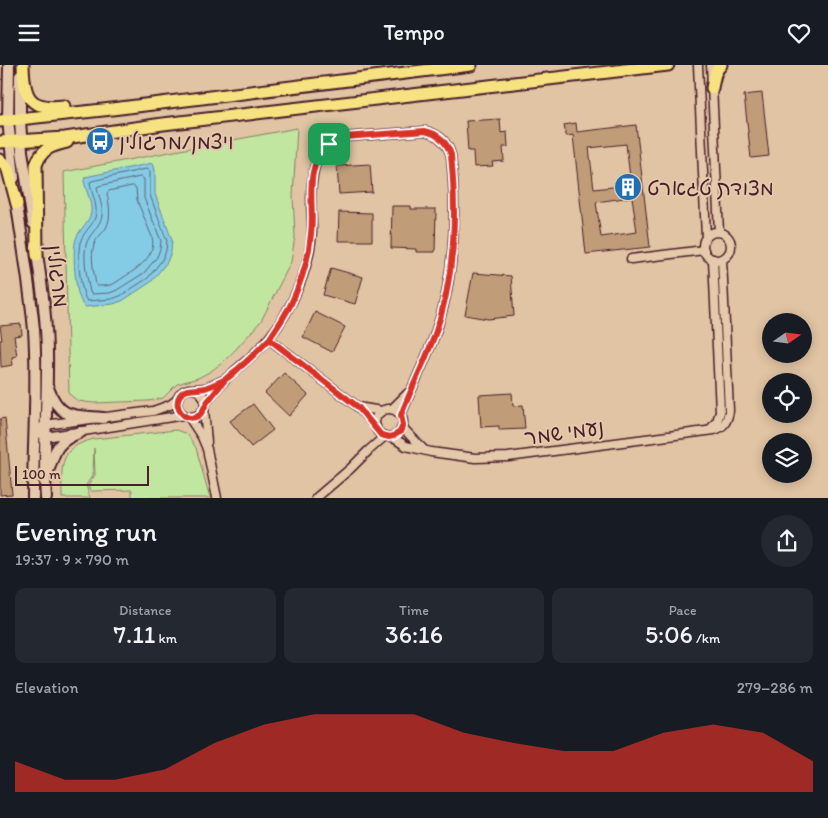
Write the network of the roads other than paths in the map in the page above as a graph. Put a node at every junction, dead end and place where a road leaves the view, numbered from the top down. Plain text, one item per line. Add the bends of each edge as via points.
1 (9, 65) edge
2 (22, 65) edge
3 (471, 65) edge
4 (668, 65) edge
5 (698, 65) edge
6 (711, 65) edge
7 (720, 65) edge
8 (712, 88) junction
9 (275, 89) junction
10 (9, 120) edge
11 (107, 132) junction
12 (7, 145) edge
13 (22, 146) junction
14 (0, 160) edge
15 (17, 204) junction
16 (719, 231) junction
17 (706, 237) junction
18 (704, 250) junction
19 (37, 255) junction
20 (631, 259) dead end
21 (713, 259) junction
22 (722, 259) junction
23 (269, 339) junction
24 (226, 379) junction
25 (47, 384) junction
26 (194, 389) junction
27 (411, 390) junction
28 (178, 399) junction
29 (205, 407) junction
30 (358, 407) junction
31 (392, 409) junction
32 (381, 411) junction
33 (401, 415) junction
34 (187, 416) junction
35 (103, 418) junction
36 (402, 427) junction
37 (376, 428) junction
38 (34, 430) junction
39 (710, 430) junction
40 (46, 431) junction
41 (81, 432) junction
42 (388, 436) junction
43 (207, 449) junction
44 (423, 449) junction
45 (368, 451) junction
46 (45, 483) junction
47 (33, 498) edge
48 (46, 498) edge
49 (217, 498) edge
50 (316, 498) edge

1 - 10 main road
2 - 9 main road via 25,91 32,102 44,107
2 - 10 main road
3 - 9 main road
4 - 11 main road
5 - 17 street
6 - 8 street
7 - 8 main road
8 - 16 street
9 - 10 main road
10 - 12 main road, מרגולין
10 - 13 main road, מרגולין
11 - 13 main road
11 - 19 main road via 65,142 46,149 39,156 36,165
12 - 13 main road
12 - 15 main road, מרגולין
13 - 19 main road, מרגולין
14 - 15 main road via 8,170
15 - 38 main road, מרגולין via 34,330
16 - 17 street
16 - 22 street via 728,236 731,245 729,254
17 - 18 street
18 - 20 street
18 - 21 street
19 - 25 main road, מרגולין via 45,325
21 - 22 street
21 - 39 street via 720,412 718,421
22 - 39 street via 729,411 728,419 721,428
23 - 24 street
23 - 27 street via 291,303 304,271 312,231 313,175 324,148 335,139 344,137 418,131 436,134 449,148 452,166 451,267 434,336
23 - 30 street
24 - 26 street
24 - 29 street
25 - 35 main road via 60,410 72,415
25 - 40 main road, מרגולין
26 - 28 street via 182,392
26 - 29 street via 203,395
27 - 31 street
27 - 33 street
28 - 34 street via 179,410
28 - 35 street via 153,411
29 - 34 street via 200,415
29 - 43 street
30 - 32 street
30 - 37 street
31 - 32 street
31 - 33 street
32 - 37 street via 376,418
33 - 36 street
34 - 41 street
34 - 43 street
35 - 40 street
36 - 42 street via 400,432
36 - 44 street
37 - 42 street via 381,435
37 - 45 street
38 - 40 street
38 - 47 main road, מרגולין
39 - 44 street, נעמי שמר via 508,457 475,458
40 - 41 street
40 - 46 main road, מרגולין
41 - 46 main road via 59,444
42 - 44 street, נעמי שמר
42 - 45 street
43 - 49 street
45 - 50 street
46 - 48 main road, מרגולין

